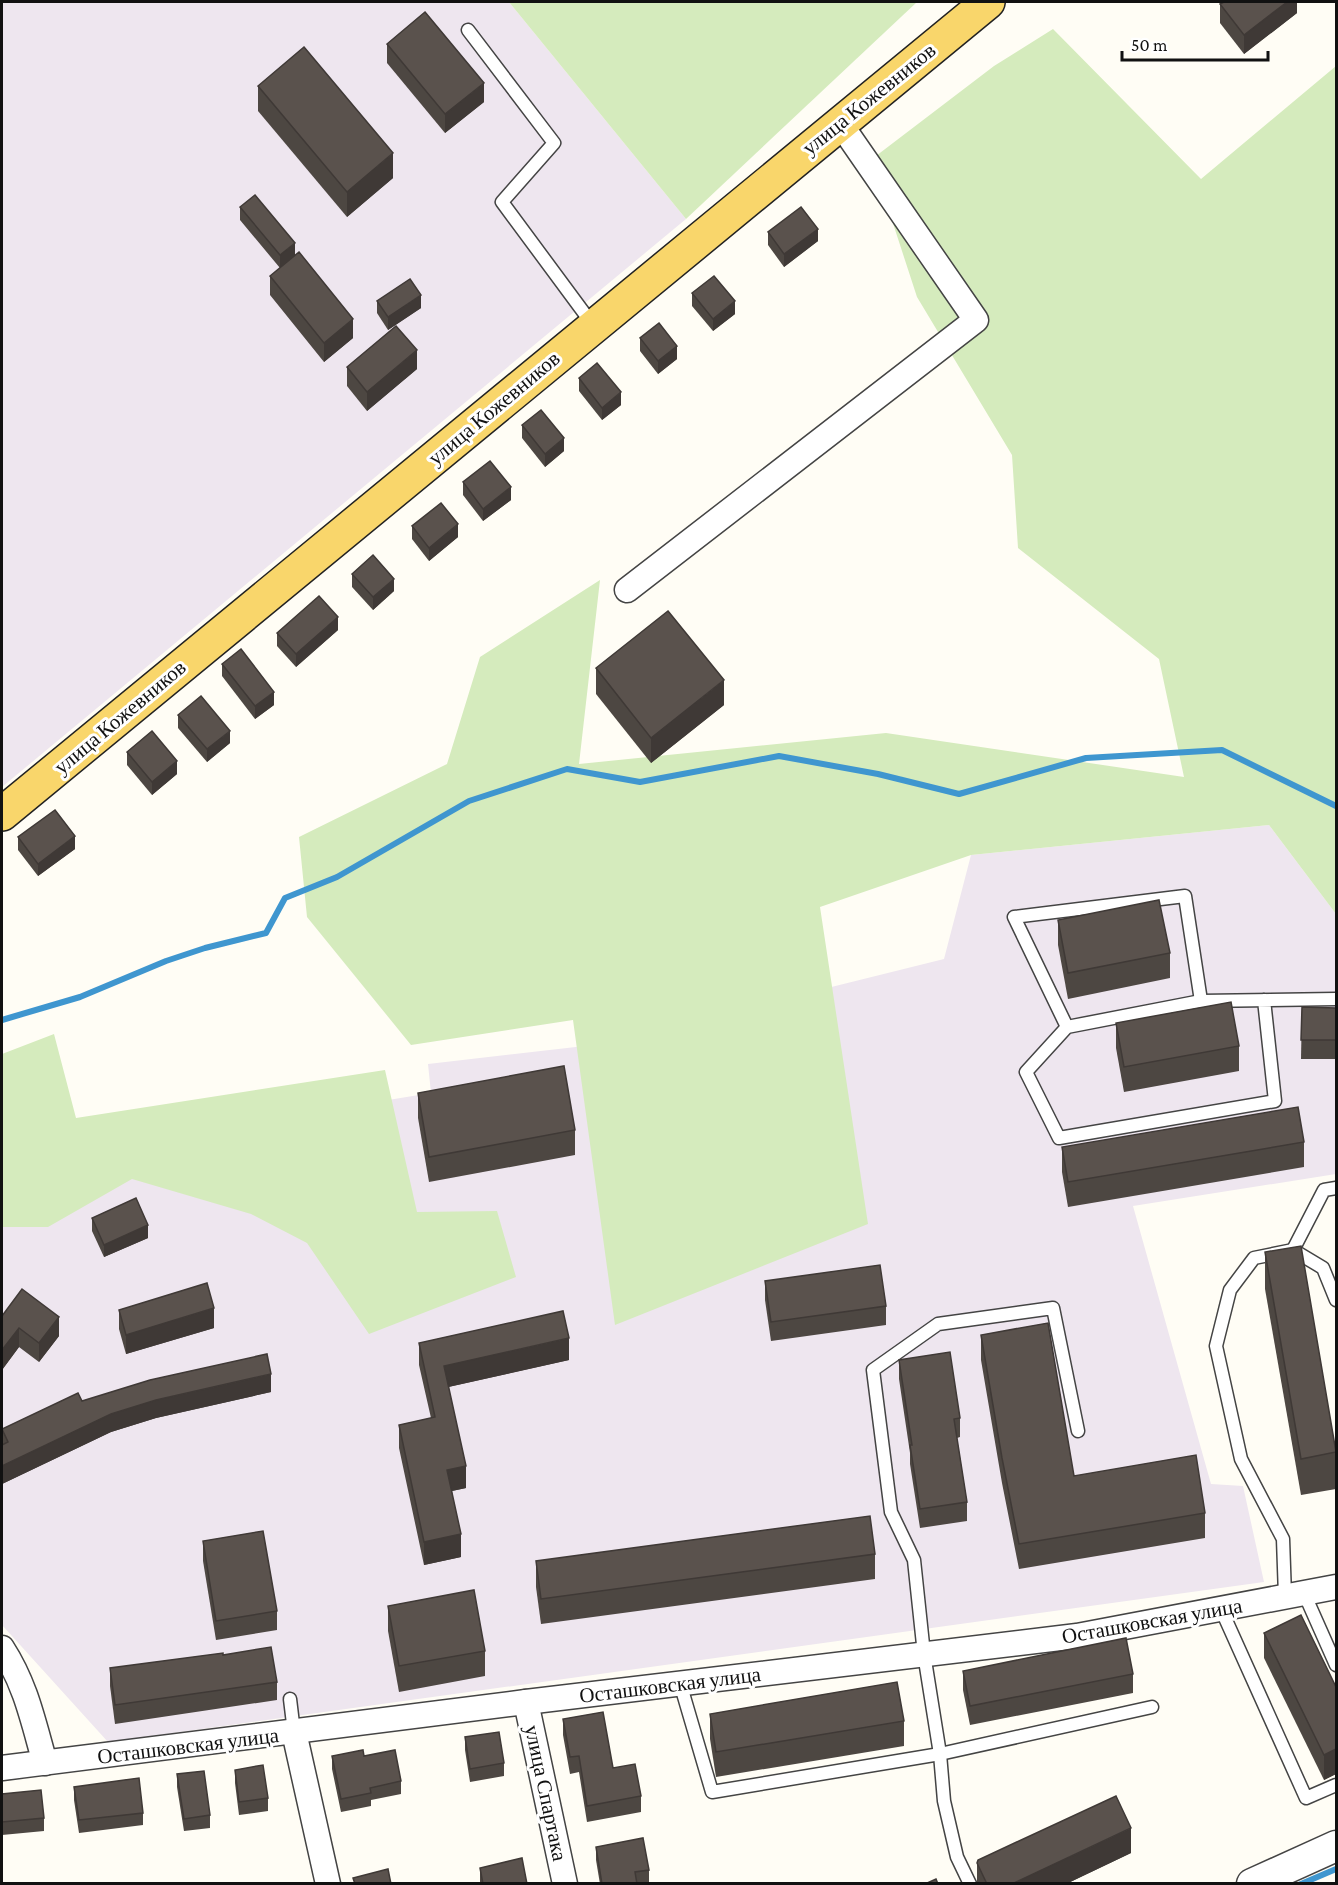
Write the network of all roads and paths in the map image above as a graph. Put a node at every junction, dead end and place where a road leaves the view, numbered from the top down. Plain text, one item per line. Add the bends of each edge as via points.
1 (988, 2) edge
2 (468, 30) dead end
3 (841, 122) junction
4 (593, 326) junction
5 (627, 590) dead end
6 (8, 805) edge
7 (1336, 999) edge
8 (1264, 1000) junction
9 (1201, 1001) junction
10 (1067, 1027) junction
11 (1336, 1188) edge
12 (1293, 1250) junction
13 (1336, 1300) edge
14 (1078, 1431) dead end
15 (1336, 1587) edge
16 (1295, 1595) junction
17 (1221, 1609) junction
18 (2, 1648) edge
19 (924, 1654) junction
20 (1336, 1665) edge
21 (680, 1683) junction
22 (290, 1699) dead end
23 (526, 1702) junction
24 (1152, 1707) dead end
25 (294, 1732) junction
26 (940, 1754) junction
27 (45, 1763) junction
28 (2, 1768) edge
29 (1336, 1785) edge
30 (1336, 1846) edge
31 (1257, 1883) edge
32 (327, 1884) edge
33 (565, 1884) edge
34 (970, 1884) edge

1 - 3 main road, улица Кожевников
2 - 4 lane via 554,143 502,202
3 - 4 main road, улица Кожевников
3 - 5 street via 976,320
4 - 6 main road, улица Кожевников
7 - 8 lane
8 - 9 lane
8 - 10 lane via 1275,1101 1059,1138 1026,1072
9 - 10 lane
9 - 10 lane via 1185,896 1014,917
11 - 12 lane via 1324,1190
12 - 13 lane via 1323,1269
12 - 16 lane via 1254,1258 1230,1290 1216,1346 1240,1459 1283,1539
14 - 19 lane via 1053,1308 938,1324 873,1370 891,1512 914,1560
15 - 16 street, Осташковская улица
16 - 17 street, Осташковская улица
16 - 20 lane
17 - 19 street, Осташковская улица via 1077,1636
17 - 29 lane via 1306,1798
18 - 27 street via 24,1689
19 - 21 street, Осташковская улица
19 - 26 lane
21 - 23 street, Осташковская улица
21 - 26 lane via 712,1792
22 - 25 lane
23 - 25 street, Осташковская улица
23 - 33 street, улица Спартака
24 - 26 lane
25 - 27 street, Осташковская улица
25 - 32 street
26 - 34 lane via 944,1801 957,1857
27 - 28 street, Осташковская улица
30 - 31 street

